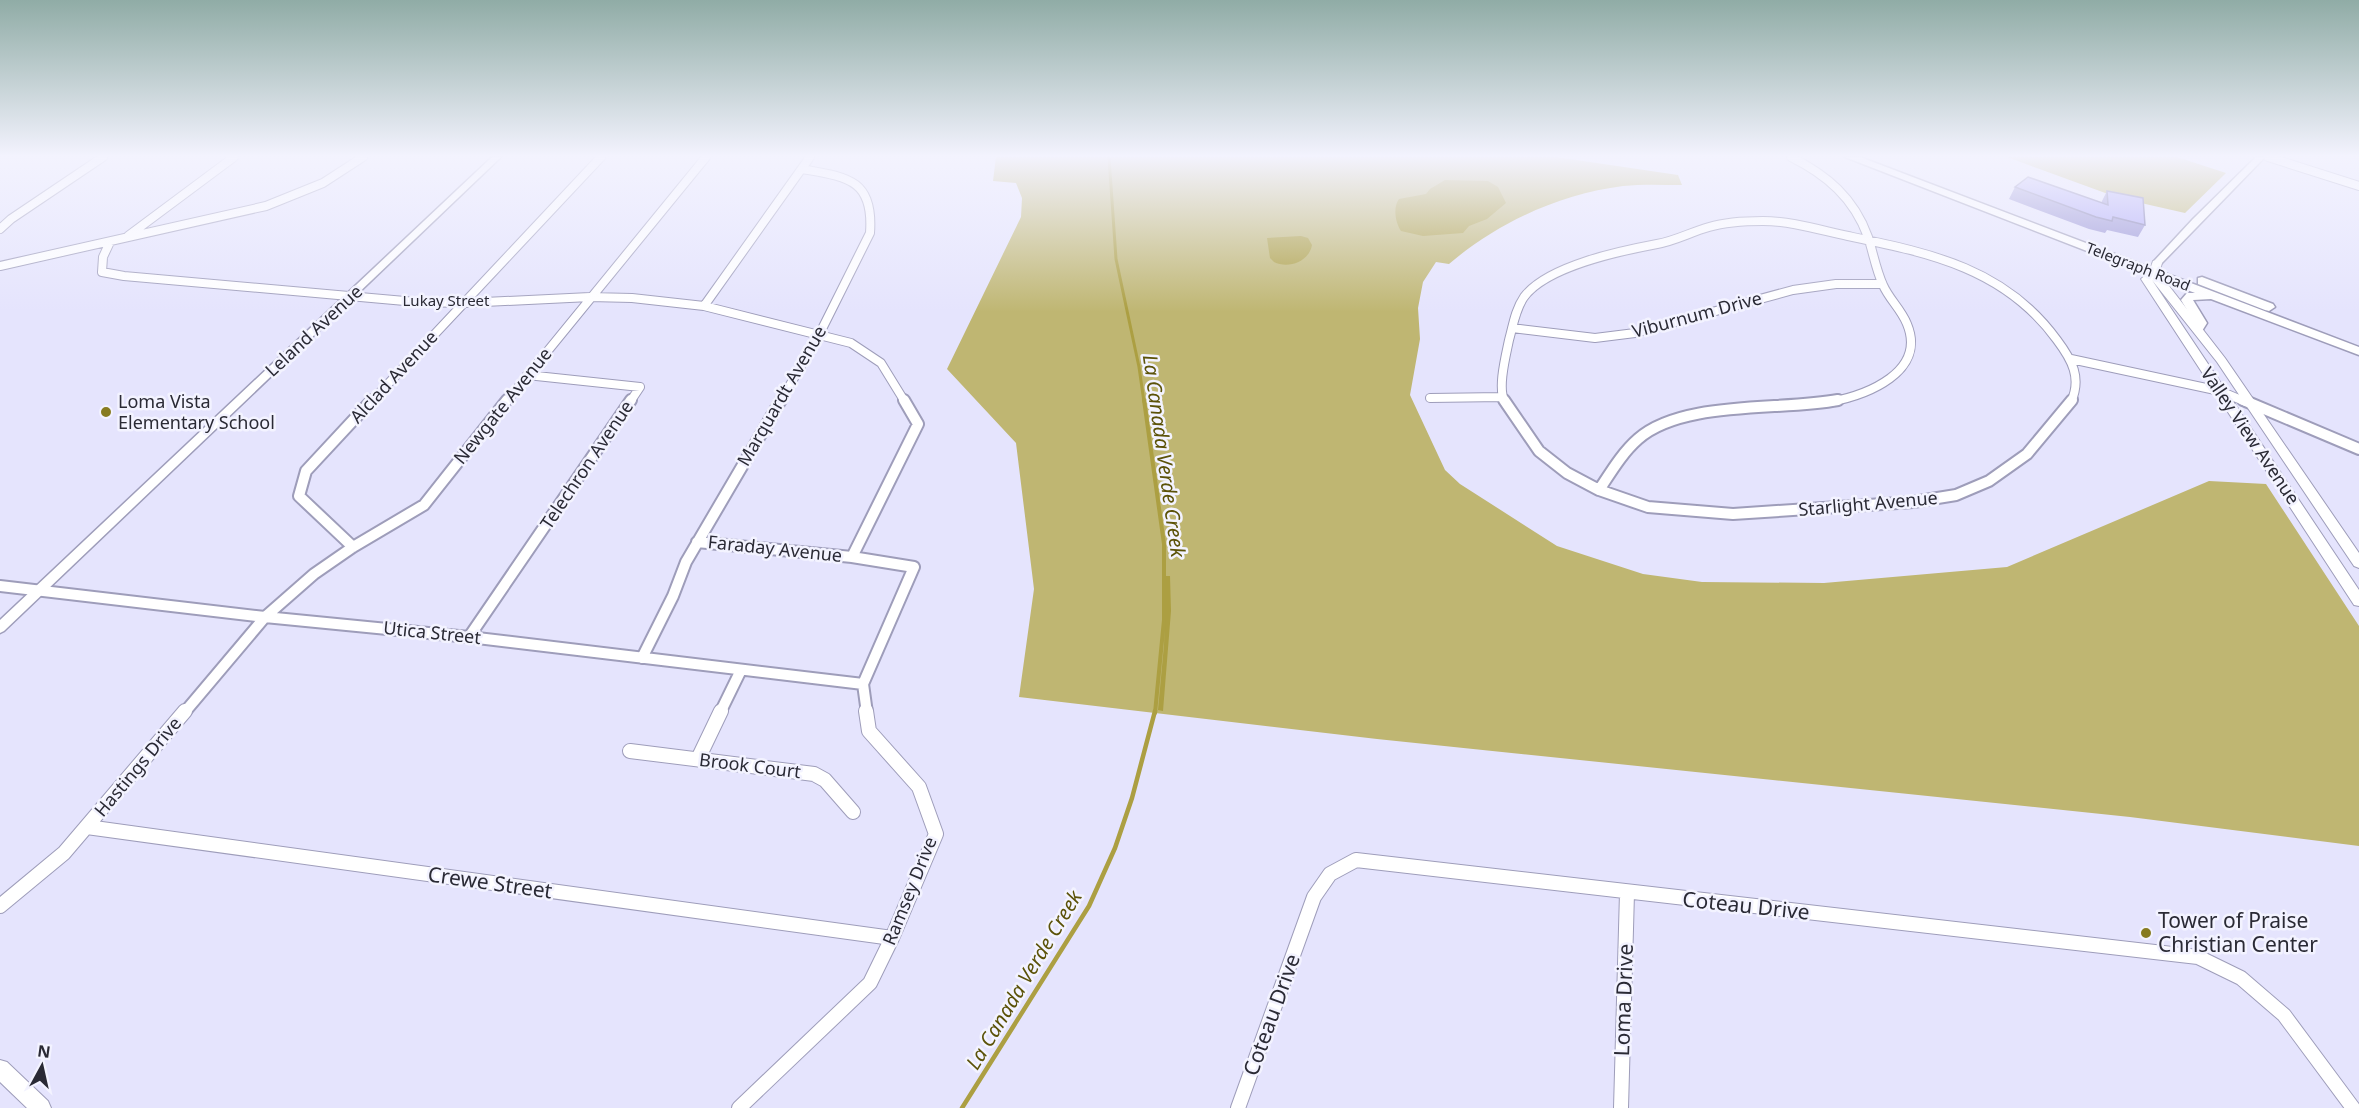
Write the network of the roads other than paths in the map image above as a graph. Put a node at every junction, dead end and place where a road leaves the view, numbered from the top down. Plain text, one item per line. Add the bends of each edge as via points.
1 (26, 209) edge
2 (164, 209) edge
3 (256, 209) edge
4 (443, 209) edge
5 (552, 209) edge
6 (663, 209) edge
7 (774, 209) edge
8 (872, 209) edge
9 (1856, 209) edge
10 (1993, 209) edge
11 (2005, 209) edge
12 (2208, 209) edge
13 (0, 218) edge
14 (11, 219) junction
15 (0, 229) edge
16 (125, 238) junction
17 (1871, 241) junction
18 (110, 242) junction
19 (0, 266) edge
20 (2156, 268) junction
21 (1881, 284) junction
22 (590, 297) junction
23 (349, 298) junction
24 (464, 303) junction
25 (2235, 305) junction
26 (704, 306) junction
27 (1512, 328) junction
28 (2198, 328) junction
29 (819, 334) junction
30 (2359, 341) edge
31 (2359, 351) edge
32 (2071, 359) junction
33 (527, 375) junction
34 (2220, 391) junction
35 (1502, 397) junction
36 (1430, 398) dead end
37 (2251, 404) junction
38 (2359, 449) edge
39 (1599, 490) junction
40 (697, 542) junction
41 (353, 547) junction
42 (852, 557) junction
43 (2359, 563) edge
44 (0, 586) edge
45 (39, 592) junction
46 (2359, 601) edge
47 (265, 617) junction
48 (0, 628) edge
49 (469, 637) junction
50 (642, 658) junction
51 (741, 670) junction
52 (864, 684) junction
53 (630, 751) dead end
54 (698, 759) junction
55 (853, 812) dead end
56 (87, 827) junction
57 (1627, 893) junction
58 (0, 906) edge
59 (892, 938) junction
60 (0, 1069) edge
61 (41, 1108) edge
62 (739, 1108) edge
63 (1238, 1108) edge
64 (1621, 1108) edge
65 (2353, 1108) edge

1 - 14 street
2 - 16 street
3 - 16 street
4 - 23 street, Leland Avenue
5 - 24 street, Alclad Avenue
6 - 22 street, Newgate Avenue
7 - 26 street
8 - 29 street, Marquardt Avenue via 870,234
9 - 17 street
10 - 20 main road, Telegraph Road
11 - 20 main road, Telegraph Road
12 - 20 street
13 - 14 street
14 - 15 street
16 - 18 street
17 - 21 street
17 - 27 street, Starlight Avenue via 1765,221 1710,227 1664,243 1604,254 1545,280 1525,296
17 - 32 street, Starlight Avenue via 1927,253 1974,271 2013,294 2042,319
18 - 19 street
18 - 23 street, Lukay Street via 102,272
20 - 25 main road, Telegraph Road
20 - 28 main road, Valley View Avenue
20 - 30 main road, Telegraph Road
20 - 34 main road, Valley View Avenue via 2146,279
21 - 27 street, Viburnum Drive via 1836,284 1793,290 1635,333 1595,338
21 - 39 street via 1905,316 1911,349 1900,372 1869,392 1837,402 1705,412 1671,421 1640,437
22 - 24 street, Lukay Street
22 - 26 street, Lukay Street
22 - 33 street, Newgate Avenue
23 - 24 street, Lukay Street
23 - 45 street, Leland Avenue
24 - 41 street, Alclad Avenue via 306,471 299,496
25 - 28 main road via 2189,297 2187,303 2201,323
25 - 31 main road, Telegraph Road
26 - 29 street, Lukay Street
27 - 35 street, Starlight Avenue via 1504,361
28 - 37 main road, Valley View Avenue
29 - 40 street, Marquardt Avenue
29 - 42 street via 851,343 881,363 918,424
32 - 34 street
32 - 39 street, Starlight Avenue via 2077,389 2070,404 2027,453 1989,480 1956,495 1913,502 1733,514 1648,507
33 - 41 street, Newgate Avenue via 424,505
33 - 49 street, Telechron Avenue via 640,387
34 - 37 street
34 - 46 main road, Valley View Avenue
35 - 36 street
35 - 39 street, Starlight Avenue via 1539,451 1567,473
37 - 38 street
37 - 43 main road, Valley View Avenue
40 - 42 street, Faraday Avenue
40 - 50 street, Marquardt Avenue
41 - 47 street, Newgate Avenue via 314,574
42 - 52 street, Ramsey Drive via 914,567
44 - 45 street, Utica Street
45 - 47 street, Utica Street
45 - 48 street, Leland Avenue
47 - 49 street, Utica Street
47 - 56 street, Hastings Drive
49 - 50 street, Utica Street
50 - 51 street, Utica Street
51 - 52 street, Utica Street
51 - 54 street
52 - 59 street, Ramsey Drive via 869,731 919,787 936,834
53 - 54 street, Brook Court
54 - 55 street, Brook Court via 814,774 825,780
56 - 58 street, Hastings Drive via 64,853
56 - 59 street, Crewe Street
57 - 63 street, Coteau Drive via 1356,860 1330,874 1314,897
57 - 64 street, Loma Drive
57 - 65 street, Coteau Drive via 2198,957 2241,978 2284,1015
59 - 62 street, Ramsey Drive via 870,983
60 - 61 main road

